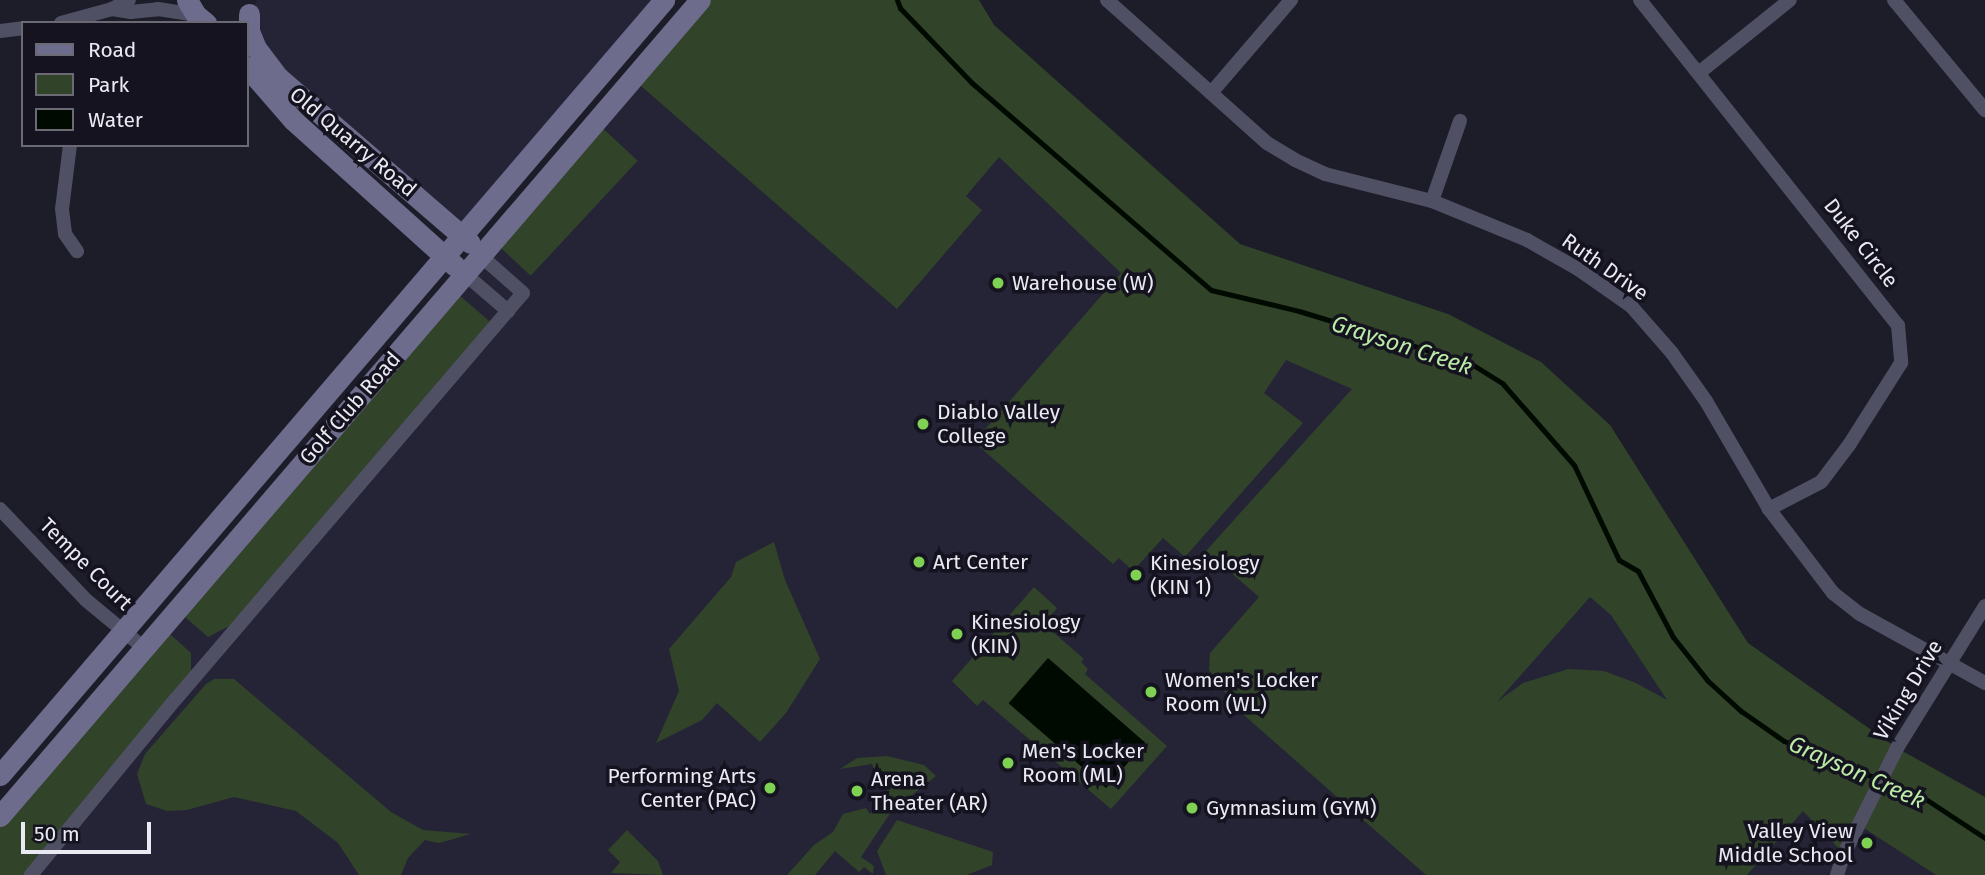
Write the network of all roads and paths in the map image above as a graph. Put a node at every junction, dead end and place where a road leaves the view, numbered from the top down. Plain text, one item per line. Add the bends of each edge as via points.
1 (129, 0) edge
2 (664, 0) edge
3 (700, 0) edge
4 (1107, 0) edge
5 (1291, 0) edge
6 (1640, 0) edge
7 (1790, 0) edge
8 (1894, 0) edge
9 (110, 4) edge
10 (196, 13) edge
11 (67, 21) edge
12 (248, 22) edge
13 (21, 28) edge
14 (0, 31) edge
15 (248, 68) edge
16 (1700, 72) junction
17 (1211, 93) junction
18 (1985, 110) edge
19 (1460, 121) dead end
20 (71, 147) edge
21 (1433, 201) junction
22 (463, 235) junction
23 (77, 251) dead end
24 (444, 256) junction
25 (481, 256) junction
26 (465, 274) junction
27 (508, 311) junction
28 (0, 509) edge
29 (1769, 509) junction
30 (1985, 606) edge
31 (123, 631) junction
32 (144, 648) junction
33 (1948, 663) junction
34 (1985, 683) edge
35 (0, 775) edge
36 (0, 816) edge
37 (31, 875) edge
38 (1837, 875) edge

1 - 9 street
2 - 22 street, Golf Club Road
3 - 25 street, Golf Club Road
4 - 17 street, Ruth Drive
5 - 17 street
6 - 16 street, Duke Circle
7 - 16 street
8 - 18 street
9 - 10 street via 131,12
9 - 11 street
12 - 22 street, Old Quarry Road via 256,48 279,78
13 - 14 street
15 - 24 street, Old Quarry Road via 293,120
16 - 29 street, Duke Circle via 1898,325 1901,363 1849,445 1821,482
17 - 21 street, Ruth Drive via 1267,143 1295,160 1325,174
19 - 21 street
20 - 23 street via 62,209 65,234
21 - 29 street, Ruth Drive via 1527,240 1631,306 1706,401
22 - 24 street, Golf Club Road
22 - 25 street, Old Quarry Road
24 - 26 street, Old Quarry Road
24 - 31 street, Golf Club Road
25 - 26 street, Golf Club Road
25 - 27 street via 523,293
26 - 27 street
26 - 32 street, Golf Club Road
27 - 37 street
28 - 31 street, Tempe Court via 86,600
29 - 33 street, Ruth Drive via 1833,593 1860,614
30 - 33 street, Viking Drive
31 - 32 street, Tempe Court
31 - 35 street, Golf Club Road
32 - 36 street, Golf Club Road
33 - 34 street, Ruth Drive
33 - 38 street, Viking Drive via 1897,748

